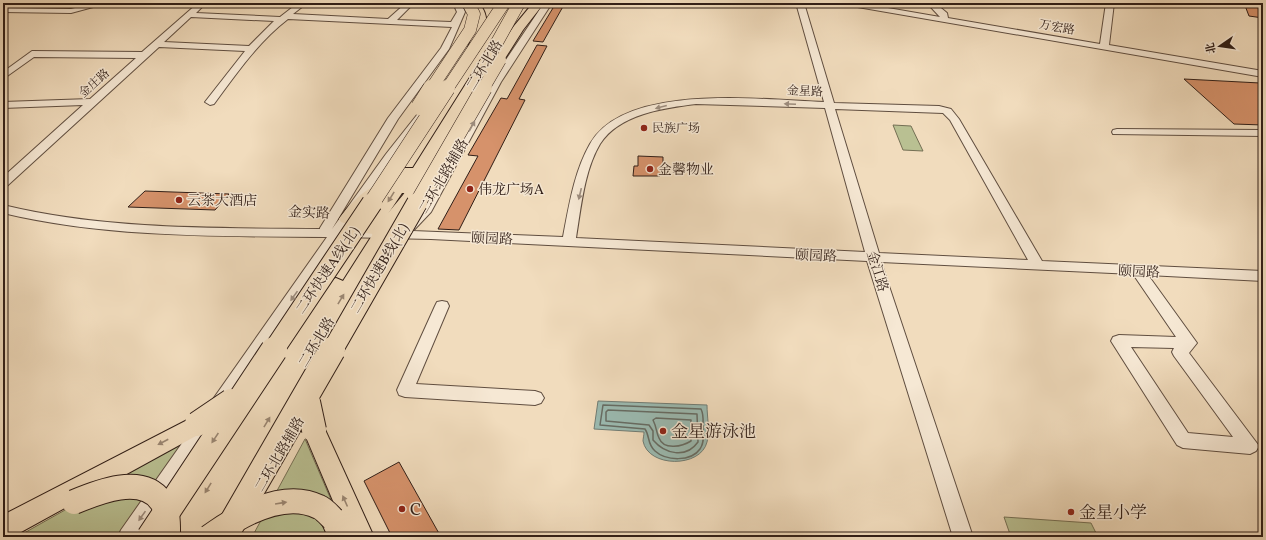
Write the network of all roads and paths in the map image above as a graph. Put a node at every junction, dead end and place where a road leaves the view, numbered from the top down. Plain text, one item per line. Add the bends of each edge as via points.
1 (104, 3) edge
2 (202, 3) edge
3 (303, 3) edge
4 (410, 3) edge
5 (457, 3) edge
6 (468, 3) edge
7 (473, 3) edge
8 (497, 3) edge
9 (504, 3) edge
10 (520, 3) edge
11 (535, 3) edge
12 (539, 3) edge
13 (548, 3) edge
14 (800, 3) edge
15 (846, 3) edge
16 (930, 3) edge
17 (1110, 3) edge
18 (3, 10) edge
19 (190, 15) junction
20 (284, 18) junction
21 (944, 20) junction
22 (524, 21) junction
23 (390, 22) junction
24 (454, 25) junction
25 (158, 44) junction
26 (1104, 47) junction
27 (251, 49) junction
28 (473, 50) junction
29 (146, 55) junction
30 (1263, 74) edge
31 (3, 76) edge
32 (94, 102) junction
33 (210, 102) dead end
34 (3, 105) edge
35 (829, 105) junction
36 (1117, 132) dead end
37 (1263, 133) edge
38 (426, 158) junction
39 (422, 180) junction
40 (3, 182) edge
41 (3, 201) edge
42 (3, 209) edge
43 (337, 228) junction
44 (216, 231) junction
45 (390, 235) junction
46 (569, 242) junction
47 (323, 253) junction
48 (873, 257) junction
49 (1038, 266) junction
50 (1138, 271) junction
51 (1263, 276) edge
52 (314, 289) junction
53 (442, 306) dead end
54 (312, 335) junction
55 (1189, 343) junction
56 (535, 398) dead end
57 (237, 455) junction
58 (3, 528) edge
59 (337, 528) edge
60 (11, 537) edge
61 (128, 537) edge
62 (150, 537) edge
63 (168, 537) edge
64 (176, 537) edge
65 (197, 537) edge
66 (209, 537) edge
67 (224, 537) edge
68 (232, 537) edge
69 (361, 537) edge
70 (963, 537) edge

1 - 18 street via 71,11
2 - 19 street, 金庄路
3 - 20 street
4 - 23 street
5 - 24 street via 460,12
6 - 52 highway, bridge via 474,14 470,30 410,122
7 - 28 highway via 482,18
8 - 28 main road, 二环北路
9 - 52 highway, 二环快速A线(北), bridge
10 - 38 main road, 二环北路
10 - 45 highway, bridge
11 - 22 highway
12 - 22 highway
12 - 45 highway, 二环快速B线(北), bridge
45 -> 13 street, 二环北路辅路 via 416,222 425,212 501,74
14 - 35 street, 金江路
15 - 21 street, 万宏路
16 - 21 street via 944,15
17 - 26 street
19 - 20 street
19 - 25 street, 金庄路
20 - 23 street
20 - 27 street
21 - 26 street, 万宏路
22 - 38 highway, bridge
23 - 24 street
24 - 43 street via 456,27 452,37 393,118
25 - 27 street
25 - 29 street, 金庄路
26 - 30 street, 万宏路
27 - 33 street
28 - 38 main road, 二环北路 via 439,118
28 - 43 street
29 - 31 street via 32,54
29 - 32 street, 金庄路
32 - 34 street
32 - 40 street, 金庄路
35 -> 46 street, 金星路 via 696,101 646,110 625,120 602,135 588,156
35 - 48 street, 金江路
35 - 49 street, 金星路 via 938,109 951,114
36 - 37 street
38 - 39 highway
38 - 43 main road via 402,172 360,205
38 - 45 main road, 二环北路
39 - 45 highway
39 - 45 main road via 422,201
41 - 43 street, 金实路 via 49,212 95,217 186,224
42 - 44 street, 金实路 via 38,218 85,224
43 - 44 street, 金实路
43 - 45 street, 金实路
43 - 47 street
44 - 47 street via 240,237 313,240 323,245
45 - 46 street, 颐园路
45 - 54 main road, 二环北路
45 - 67 highway, 二环快速B线(北), bridge
45 - 68 street, 二环北路辅路
46 - 48 street, 颐园路
47 -> 61 street
48 - 49 street, 颐园路
48 - 70 street, 金江路
49 - 50 street, 颐园路
50 - 51 street, 颐园路
50 - 55 street
52 -> 62 highway, 二环快速A线(北), bridge
53 - 56 street via 405,390
54 - 57 main road, 二环北路
54 -> 58 main road, bridge via 231,402 197,424
69 -> 54 main road, bridge via 314,430 308,402
55 - 55 street via 1120,341 1183,440 1250,446 1180,352
57 -> 64 main road, 二环北路
57 - 65 main road, 二环北路
66 -> 59 main road, bridge via 245,514 283,502 314,504 328,512
60 - 63 main road, bridge via 74,502 117,487 139,487 158,497 168,516

